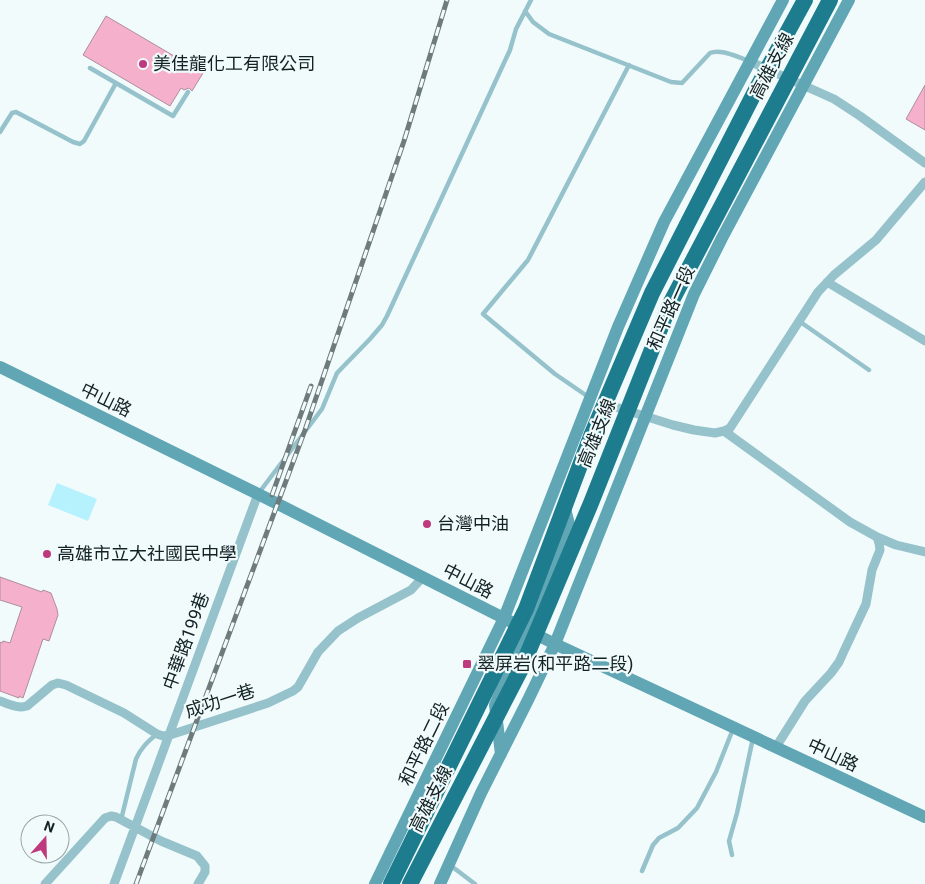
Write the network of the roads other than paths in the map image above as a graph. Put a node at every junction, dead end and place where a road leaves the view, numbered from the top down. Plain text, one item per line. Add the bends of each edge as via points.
1 (531, 0) edge
2 (783, 0) edge
3 (805, 0) edge
4 (830, 0) edge
5 (849, 0) edge
6 (525, 11) junction
7 (751, 62) junction
8 (629, 65) junction
9 (90, 68) dead end
10 (116, 83) junction
11 (804, 86) junction
12 (188, 92) dead end
13 (0, 132) edge
14 (925, 163) edge
15 (925, 182) edge
16 (827, 282) junction
17 (799, 321) junction
18 (925, 341) edge
19 (0, 367) edge
20 (869, 370) dead end
21 (591, 399) junction
22 (645, 416) junction
23 (724, 431) junction
24 (558, 481) junction
25 (258, 494) junction
26 (877, 537) junction
27 (925, 552) edge
28 (423, 578) junction
29 (504, 618) junction
30 (527, 630) junction
31 (554, 644) junction
32 (0, 701) edge
33 (734, 728) junction
34 (157, 734) junction
35 (169, 735) junction
36 (753, 737) junction
37 (776, 747) junction
38 (501, 754) junction
39 (925, 817) edge
40 (121, 820) junction
41 (134, 828) junction
42 (732, 855) dead end
43 (449, 864) junction
44 (642, 871) dead end
45 (45, 884) edge
46 (114, 884) edge
47 (198, 884) edge
48 (375, 884) edge
49 (391, 884) edge
50 (410, 884) edge
51 (440, 884) edge
52 (475, 884) edge

1 - 6 lane
2 - 7 street
3 - 49 highway, 高雄支線, bridge via 652,293 591,436 526,609
4 - 50 highway, 高雄支線, bridge via 670,304 521,669
5 - 11 street, 和平路一段
6 - 8 lane via 549,34
6 - 25 lane via 387,316 337,373 322,408
7 - 8 lane via 714,51 682,83 671,82
7 - 11 street
7 - 21 street via 664,222
8 - 21 lane via 528,260 483,314 555,374
9 - 10 lane
10 - 12 lane via 173,116
10 - 13 lane via 80,144 16,112
11 - 14 street via 834,99
11 - 22 street, 和平路一段 via 694,294
15 - 16 street via 876,240
16 - 17 street
16 - 18 street
17 - 20 lane
17 - 23 street via 730,428
19 - 25 street, 中山路
21 - 22 street
21 - 24 street
22 - 23 street via 694,430
22 - 31 street, 和平路一段
23 - 26 street via 850,522
24 - 29 street
24 - 30 street via 569,524
25 - 28 street, 中山路
25 - 35 street, 中華路199巷
26 - 27 street
26 - 37 street via 880,550 872,570 866,604 839,662 805,701
28 - 29 street, 中山路
28 - 35 street, 成功一巷 via 411,590 338,631 318,652 293,691 268,703
29 - 30 street, 中山路
29 - 48 street, 和平路二段
30 - 31 street, 中山路
30 - 38 street via 495,705
31 - 33 street, 中山路
31 - 38 street
32 - 34 street, 成功一巷 via 22,708 52,685 66,685 124,713
33 - 36 street, 中山路
33 - 44 lane via 697,808 678,828 659,838
34 - 35 street, 成功一巷
34 - 40 lane via 145,743 136,759
35 - 41 street, 中華路199巷
36 - 37 street, 中山路
36 - 42 lane via 729,841
37 - 39 street, 中山路
38 - 43 street
40 - 41 street
40 - 45 street via 111,816 106,818
41 - 46 street, 中華路199巷
41 - 47 street via 202,860 206,872
43 - 51 street
43 - 52 lane

